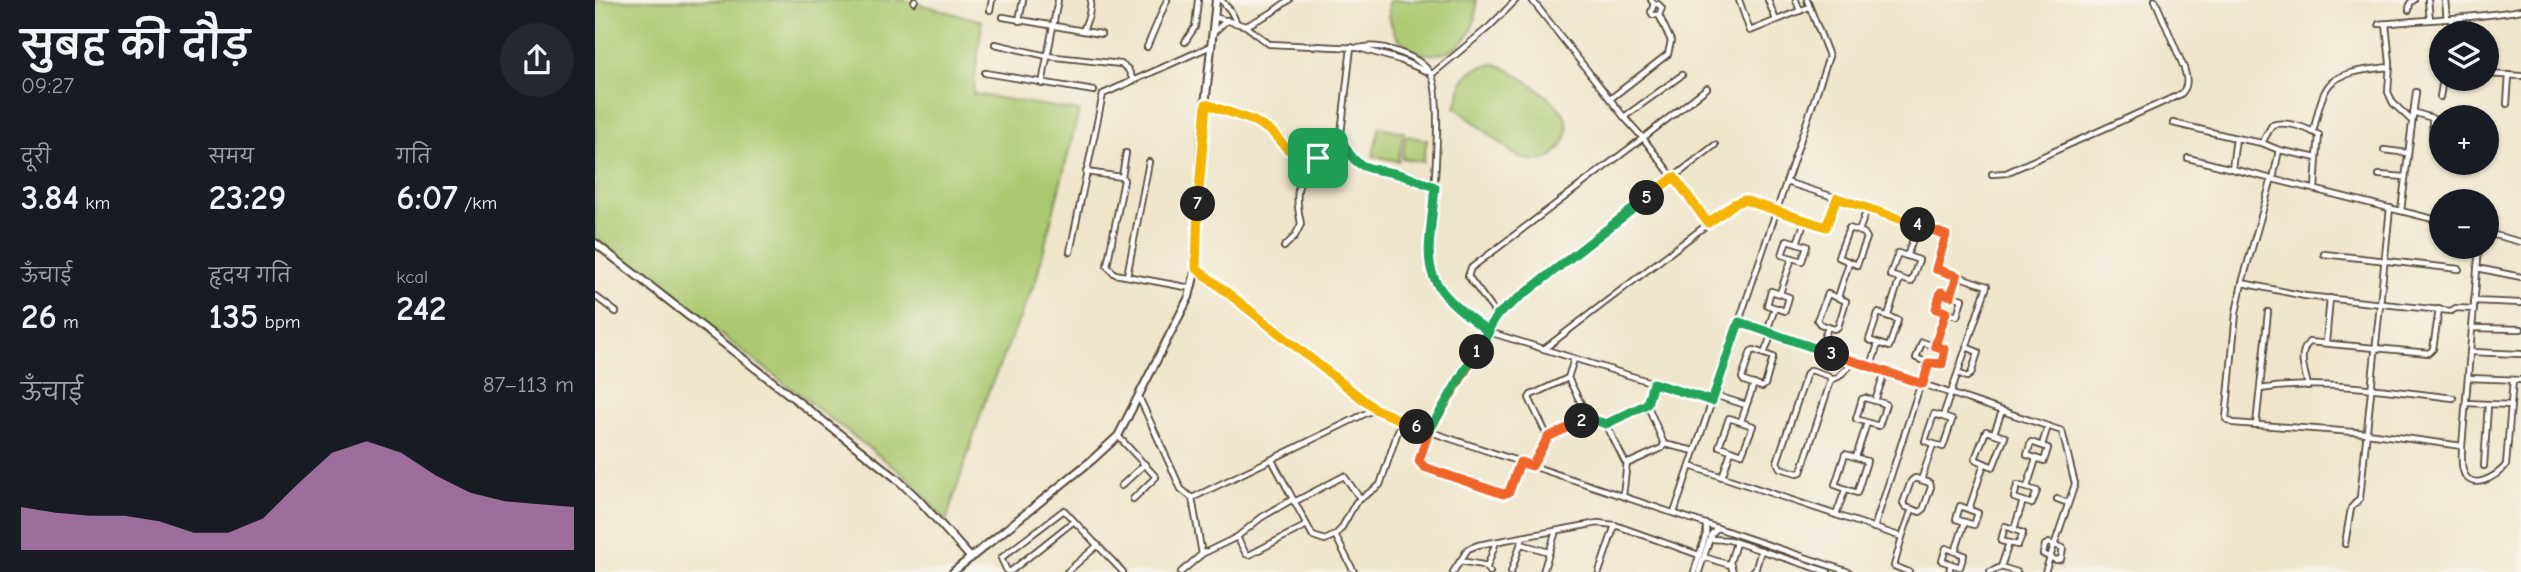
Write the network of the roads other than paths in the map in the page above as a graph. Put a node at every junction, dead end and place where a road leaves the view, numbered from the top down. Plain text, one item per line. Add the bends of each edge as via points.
1 (992, 0) edge
2 (1023, 0) edge
3 (1058, 0) edge
4 (1082, 0) edge
5 (1167, 0) edge
6 (1198, 0) edge
7 (1217, 0) edge
8 (1289, 0) edge
9 (1516, 0) edge
10 (1532, 0) edge
11 (1739, 0) edge
12 (1768, 0) edge
13 (1796, 0) edge
14 (1807, 0) edge
15 (2155, 0) edge
16 (2414, 0) edge
17 (2428, 0) edge
18 (2445, 0) edge
19 (1091, 1) edge
20 (1653, 2) edge
21 (1809, 7) junction
22 (990, 10) dead end
23 (2410, 10) dead end
24 (2521, 10) edge
25 (1800, 11) junction
26 (1003, 17) dead end
27 (1214, 17) junction
28 (1227, 19) junction
29 (2450, 19) junction
30 (1776, 20) junction
31 (2430, 20) junction
32 (1019, 21) junction
33 (1236, 21) junction
34 (2379, 24) dead end
35 (2386, 24) junction
36 (1246, 26) junction
37 (1053, 27) junction
38 (1083, 31) junction
39 (1101, 34) dead end
40 (1212, 34) junction
41 (1185, 42) dead end
42 (995, 44) dead end
43 (1212, 46) junction
44 (1147, 47) dead end
45 (1351, 47) junction
46 (1047, 56) junction
47 (2390, 67) junction
48 (985, 73) dead end
49 (1430, 74) junction
50 (1682, 75) dead end
51 (2499, 75) edge
52 (2509, 75) junction
53 (2521, 76) edge
54 (1133, 80) junction
55 (1042, 84) junction
56 (1707, 88) dead end
57 (1094, 91) dead end
58 (2441, 91) edge
59 (2416, 92) dead end
60 (2440, 97) dead end
61 (1610, 99) junction
62 (1206, 104) junction
63 (2507, 104) dead end
64 (2413, 112) junction
65 (1624, 117) junction
66 (2429, 117) edge
67 (2412, 121) junction
68 (2173, 123) dead end
69 (2313, 132) junction
70 (1341, 138) junction
71 (1643, 138) junction
72 (2236, 138) junction
73 (2262, 143) junction
74 (1715, 145) dead end
75 (2279, 150) junction
76 (2384, 150) dead end
77 (1126, 153) dead end
78 (2409, 153) junction
79 (1318, 158) junction
80 (2188, 158) dead end
81 (2317, 158) junction
82 (1149, 162) dead end
83 (2232, 169) junction
84 (1086, 172) junction
85 (1992, 174) dead end
86 (2379, 175) dead end
87 (1122, 177) junction
88 (1674, 177) junction
89 (2405, 177) junction
90 (2272, 179) junction
91 (1786, 182) junction
92 (1435, 187) junction
93 (2315, 189) junction
94 (1837, 198) junction
95 (1867, 208) junction
96 (2390, 208) junction
97 (2401, 211) junction
98 (1776, 212) junction
99 (2429, 218) edge
100 (1805, 221) junction
101 (1708, 223) junction
102 (1918, 225) junction
103 (1859, 231) junction
104 (2499, 236) edge
105 (2521, 242) edge
106 (595, 243) edge
107 (1797, 243) junction
108 (1284, 247) dead end
109 (1070, 252) dead end
110 (2324, 254) dead end
111 (1907, 256) junction
112 (1792, 258) junction
113 (2478, 259) edge
114 (2385, 261) junction
115 (1849, 263) junction
116 (1196, 268) junction
117 (2477, 268) junction
118 (2459, 269) dead end
119 (1128, 276) junction
120 (1957, 276) junction
121 (2521, 277) edge
122 (1900, 278) junction
123 (2242, 283) junction
124 (1191, 288) junction
125 (1780, 293) junction
126 (595, 296) edge
127 (1951, 296) junction
128 (1837, 297) junction
129 (2330, 298) junction
130 (2475, 301) junction
131 (2380, 303) junction
132 (2521, 303) edge
133 (1775, 308) junction
134 (2439, 309) junction
135 (2474, 309) junction
136 (616, 312) dead end
137 (1946, 312) junction
138 (2268, 313) dead end
139 (1497, 315) junction
140 (1888, 315) junction
141 (1739, 322) junction
142 (1828, 327) junction
143 (2472, 328) junction
144 (2521, 329) edge
145 (1489, 332) junction
146 (1769, 332) junction
147 (2326, 342) junction
148 (1878, 344) junction
149 (1935, 346) junction
150 (1966, 347) junction
151 (2376, 347) junction
152 (1544, 349) junction
153 (1820, 349) junction
154 (2470, 352) junction
155 (1764, 354) junction
156 (2521, 354) edge
157 (1574, 359) junction
158 (1855, 361) junction
159 (1929, 363) junction
160 (1871, 366) junction
161 (1885, 371) junction
162 (1958, 373) junction
163 (1568, 378) junction
164 (2468, 379) junction
165 (1831, 380) junction
166 (2513, 380) junction
167 (2521, 380) edge
168 (1653, 383) junction
169 (1754, 384) junction
170 (1922, 384) junction
171 (2308, 386) junction
172 (2260, 389) junction
173 (2372, 389) junction
174 (1951, 393) junction
175 (1139, 397) junction
176 (1713, 398) junction
177 (2453, 398) dead end
178 (1875, 401) junction
179 (2466, 403) junction
180 (1647, 404) junction
181 (1746, 405) junction
182 (2488, 405) junction
183 (2511, 405) junction
184 (1375, 409) junction
185 (2002, 411) junction
186 (1943, 416) junction
187 (1588, 418) junction
188 (1741, 421) junction
189 (1401, 422) junction
190 (1867, 423) junction
191 (1606, 424) junction
192 (2256, 425) junction
193 (2048, 426) junction
194 (1429, 431) junction
195 (1994, 433) junction
196 (2367, 433) junction
197 (1118, 436) junction
198 (1548, 437) junction
199 (1664, 444) junction
200 (1933, 445) junction
201 (2042, 445) junction
202 (2462, 446) junction
203 (1695, 451) junction
204 (1731, 452) junction
205 (1856, 457) junction
206 (2036, 459) junction
207 (1272, 460) junction
208 (1520, 462) junction
209 (1627, 462) junction
210 (1145, 464) junction
211 (1984, 464) junction
212 (1532, 466) junction
213 (1690, 466) junction
214 (2484, 466) dead end
215 (1722, 477) junction
216 (1921, 481) junction
217 (1121, 486) dead end
218 (2027, 487) junction
219 (1845, 490) junction
220 (1623, 496) junction
221 (1192, 498) junction
222 (1133, 499) dead end
223 (1360, 499) junction
224 (2057, 499) dead end
225 (1294, 501) junction
226 (2023, 501) junction
227 (2069, 503) junction
228 (1912, 509) junction
229 (1969, 509) junction
230 (1674, 513) junction
231 (1836, 515) junction
232 (1074, 521) junction
233 (1965, 522) junction
234 (1706, 524) junction
235 (1307, 525) junction
236 (1615, 525) junction
237 (1717, 528) junction
238 (1874, 528) junction
239 (2014, 529) junction
240 (1556, 531) junction
241 (1335, 535) junction
242 (1237, 537) junction
243 (1523, 537) junction
244 (1902, 537) junction
245 (1710, 539) junction
246 (1497, 541) junction
247 (1736, 543) junction
248 (2009, 543) junction
249 (1521, 544) junction
250 (2345, 544) dead end
251 (1098, 545) junction
252 (2054, 545) junction
253 (1761, 550) junction
254 (1549, 552) junction
255 (1955, 552) junction
256 (1202, 554) junction
257 (1702, 556) junction
258 (971, 558) junction
259 (2050, 558) junction
260 (1460, 561) junction
261 (1805, 564) junction
262 (1951, 564) junction
263 (1730, 565) junction
264 (2001, 567) junction
265 (1893, 569) edge
266 (1488, 570) edge
267 (953, 572) edge
268 (1067, 572) edge
269 (1123, 572) edge
270 (1181, 572) edge
271 (1354, 572) edge
272 (1453, 572) edge
273 (1511, 572) edge
274 (1543, 572) edge
275 (1599, 572) edge
276 (1693, 572) edge
277 (1699, 572) edge
278 (1733, 572) edge
279 (1752, 572) edge
280 (1802, 572) edge
281 (1828, 572) edge
282 (1849, 572) edge
283 (1909, 572) edge
284 (1949, 572) edge
285 (1990, 572) edge
286 (2018, 572) edge
287 (2045, 572) edge

1 - 22 street
2 - 32 street
3 - 37 street
4 - 19 street
5 - 44 street
6 - 41 street via 1195,27
7 - 27 street
7 - 33 street
8 - 36 street
9 - 49 street
10 - 61 street
11 - 30 street via 1750,31
12 - 30 street
13 - 25 street
14 - 21 street
15 - 85 street via 2184,68 2186,89 2006,173
16 - 23 street
17 - 31 street
18 - 29 street
19 - 38 street
20 - 61 street via 1662,8 1659,15 1671,41 1668,54
21 - 25 street
21 - 91 street via 1829,56
24 - 29 street
25 - 30 street
26 - 32 street
27 - 28 street
27 - 40 street
28 - 33 street
28 - 40 street
29 - 31 street
31 - 35 street
32 - 37 street
33 - 36 street
34 - 35 street
35 - 47 street
36 - 45 street via 1264,42 1277,46
37 - 38 street
37 - 46 street
38 - 39 street
40 - 43 street
42 - 46 street
43 - 54 street
43 - 62 street
45 - 49 street via 1375,46 1402,53 1420,62
45 - 70 street
46 - 54 street via 1121,64
46 - 55 street
47 - 67 street via 2390,98
47 - 69 street via 2331,83
48 - 55 street
49 - 92 street via 1436,100
50 - 65 street
51 - 52 street
52 - 53 street
52 - 63 street
54 - 84 street via 1103,94
55 - 57 street
56 - 71 street
58 - 60 street
59 - 64 street
61 - 65 street
62 - 79 street via 1254,121 1287,149
62 - 116 street
64 - 66 street
64 - 67 street
65 - 71 street
67 - 78 street
68 - 72 street
69 - 73 street via 2276,123
69 - 81 street via 2320,139
70 - 79 street
70 - 92 street via 1347,153 1364,168
71 - 88 street
71 - 139 street via 1471,268 1468,276
72 - 73 street
72 - 83 street
73 - 75 street
74 - 88 street
75 - 81 street
75 - 90 street
76 - 78 street
77 - 87 street
78 - 89 street
79 - 108 street via 1298,187 1295,205 1301,224
80 - 83 street
81 - 93 street
82 - 119 street
83 - 90 street
84 - 87 street
84 - 109 street
86 - 89 street
87 - 119 street via 1125,184 1107,267
88 - 101 street
88 - 139 street
89 - 97 street
90 - 93 street
90 - 123 street
91 - 94 street
91 - 98 street
92 - 145 street via 1430,273 1456,308
93 - 96 street
94 - 95 street
94 - 100 street via 1826,227
95 - 102 street
95 - 103 street
96 - 97 street
96 - 114 street
97 - 99 street
98 - 100 street
98 - 101 street via 1741,200
98 - 141 street
100 - 107 street
101 - 152 street
102 - 111 street
102 - 120 street via 1946,235 1936,269
103 - 115 street via 1867,240 1857,265
103 - 115 street via 1848,229 1838,255
104 - 105 street
106 - 258 street via 897,478
107 - 112 street via 1807,246 1802,261
107 - 112 street via 1787,240 1782,255
110 - 114 street
111 - 122 street via 1898,253 1890,275
111 - 122 street via 1919,260 1911,282
112 - 125 street
113 - 117 street
114 - 118 street
114 - 131 street
115 - 128 street
116 - 124 street
116 - 184 street
117 - 121 street
117 - 130 street
119 - 124 street
120 - 127 street
120 - 150 street via 1987,286
122 - 140 street
123 - 129 street
123 - 192 street via 2226,419
124 - 175 street
125 - 133 street via 1770,292 1766,303
125 - 133 street via 1789,297 1786,310
126 - 136 street
127 - 137 street via 1941,292 1936,309
127 - 137 street via 1962,299 1960,308 1957,316
128 - 142 street via 1847,303 1838,327
128 - 142 street via 1826,296 1817,320
129 - 131 street
129 - 147 street
130 - 132 street
130 - 135 street
131 - 134 street
131 - 151 street
133 - 146 street
134 - 135 street
134 - 151 street via 2432,352
135 - 143 street
137 - 149 street
138 - 172 street
139 - 145 street
140 - 148 street via 1878,313 1869,337
140 - 148 street via 1898,323 1889,347
141 - 146 street
141 - 176 street
142 - 153 street
143 - 144 street
143 - 154 street
145 - 152 street
145 - 194 street
146 - 153 street
146 - 155 street
147 - 151 street
147 - 171 street via 2309,342 2304,347 2302,362
148 - 160 street
149 - 159 street via 1945,349 1942,364
149 - 159 street via 1922,341 1916,352 1917,359
150 - 162 street
150 - 162 street via 1977,352 1971,374
151 - 173 street
152 - 157 street
153 - 158 street
154 - 156 street
154 - 164 street
155 - 169 street via 1773,359 1765,385
155 - 169 street via 1751,351 1742,378
157 - 163 street
157 - 168 street
158 - 160 street
158 - 165 street
159 - 170 street
160 - 161 street
161 - 170 street
161 - 178 street
162 - 174 street
163 - 187 street
163 - 198 street via 1529,398
164 - 166 street
164 - 179 street
165 - 165 street via 1801,472 1780,468 1777,462 1807,373 1811,370
166 - 167 street
166 - 183 street
168 - 176 street
168 - 180 street
169 - 181 street
170 - 174 street
170 - 238 street
171 - 172 street
171 - 173 street
172 - 192 street
173 - 177 street
173 - 196 street
174 - 185 street
174 - 186 street
175 - 197 street
175 - 221 street via 1181,489
176 - 181 street
176 - 203 street
178 - 190 street via 1863,398 1856,417
178 - 190 street via 1886,406 1879,426
179 - 182 street
179 - 202 street
180 - 191 street
180 - 199 street
181 - 188 street
182 - 183 street
182 - 214 street
183 - 202 street via 2508,460 2501,472 2493,478 2470,480 2462,470
184 - 189 street
184 - 207 street
185 - 193 street
185 - 195 street
186 - 200 street via 1933,416 1924,439
186 - 200 street via 1952,420 1944,446
187 - 191 street
187 - 198 street
188 - 204 street via 1753,429 1742,454
188 - 204 street via 1729,418 1719,445
189 - 194 street
189 - 223 street via 1380,485
190 - 205 street
191 - 209 street
192 - 196 street
193 - 201 street
193 - 227 street via 2062,431 2075,484
194 - 208 street
194 - 208 street via 1419,461 1454,478 1503,494 1509,492
195 - 211 street via 1983,432 1975,456
195 - 211 street via 2005,440 1995,465
196 - 202 street
196 - 250 street via 2360,498 2351,508
197 - 210 street
197 - 258 street
198 - 212 street
199 - 203 street
199 - 209 street
200 - 216 street
201 - 206 street via 2049,448 2044,461
201 - 206 street via 2029,444 2027,456
203 - 213 street
204 - 215 street
205 - 219 street via 1843,456 1835,485
205 - 219 street via 1867,461 1858,492
206 - 218 street
207 - 221 street
207 - 225 street
208 - 212 street
209 - 220 street
210 - 217 street
210 - 222 street via 1155,479
211 - 229 street
212 - 220 street
213 - 215 street
213 - 230 street
215 - 231 street
216 - 228 street via 1911,481 1903,503
216 - 228 street via 1931,487 1923,510
218 - 226 street via 2018,485 2014,496
218 - 226 street via 2037,493 2032,504
219 - 231 street
220 - 230 street
221 - 256 street
223 - 225 street via 1345,476
223 - 241 street
224 - 227 street
225 - 235 street
225 - 242 street via 1262,517
226 - 239 street
227 - 252 street
228 - 244 street
229 - 233 street via 1978,513 1973,525
229 - 233 street via 1960,506 1956,519
230 - 234 street
231 - 238 street
232 - 232 street via 1011,571 1001,562 1000,558 1061,511
232 - 251 street
233 - 255 street
234 - 237 street
234 - 257 street
235 - 241 street via 1320,540
235 - 242 street via 1249,555
236 - 240 street via 1598,523
236 - 257 street
236 - 275 street
237 - 245 street
237 - 282 street
238 - 244 street
239 - 248 street via 2023,534 2018,545
239 - 248 street via 2003,528 2000,539
240 - 243 street
240 - 254 street
241 - 271 street
242 - 256 street
243 - 246 street
243 - 249 street
244 - 265 street
245 - 247 street
245 - 257 street
246 - 260 street via 1468,549
246 - 266 street
247 - 253 street
247 - 263 street
248 - 264 street
249 - 254 street
249 - 273 street
251 - 268 street
251 - 269 street
252 - 259 street
252 - 259 street via 2046,544 2042,551
252 - 259 street via 2065,550 2063,557
253 - 261 street
253 - 279 street
254 - 274 street
255 - 262 street via 1946,548 1942,561
255 - 262 street via 1964,555 1960,568
256 - 270 street
257 - 263 street
257 - 276 street
257 - 277 street
258 - 267 street
259 - 287 street
260 - 266 street
260 - 272 street
261 - 280 street
261 - 281 street
262 - 284 street
263 - 278 street
264 - 285 street
264 - 286 street
265 - 283 street

